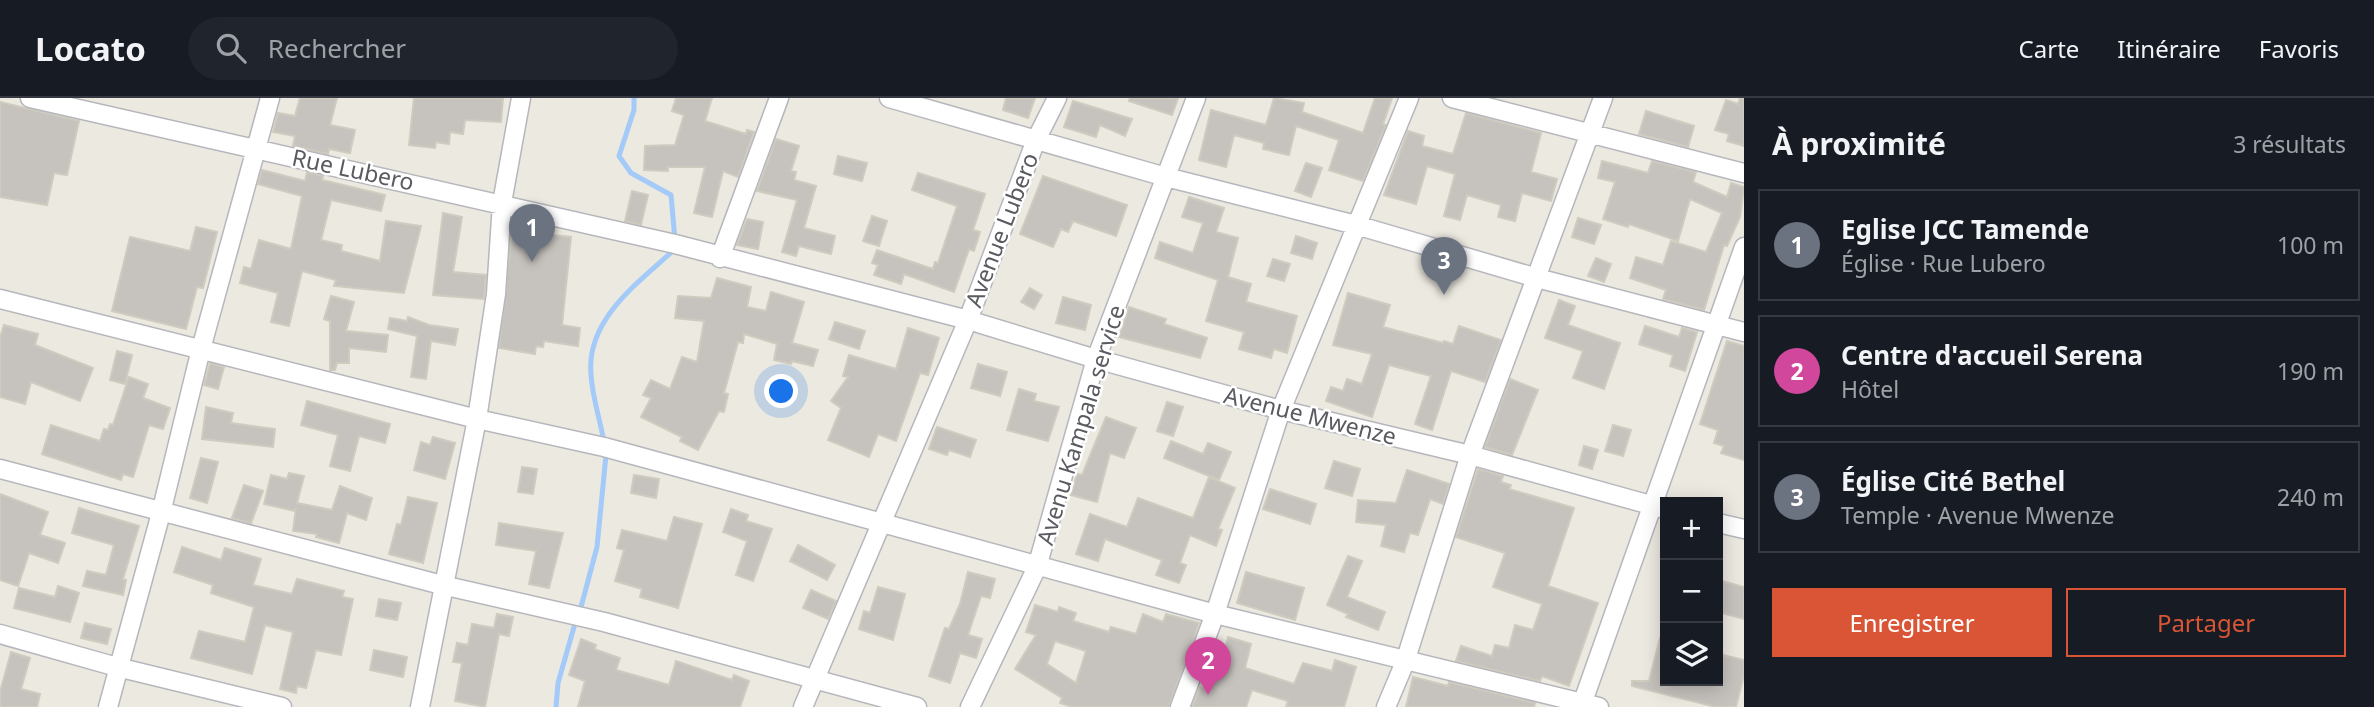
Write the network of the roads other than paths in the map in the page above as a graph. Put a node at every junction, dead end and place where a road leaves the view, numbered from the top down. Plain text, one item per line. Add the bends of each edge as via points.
1 (30, 98) edge
2 (270, 98) edge
3 (521, 98) edge
4 (779, 98) edge
5 (888, 98) edge
6 (1056, 98) edge
7 (1196, 98) edge
8 (1409, 98) edge
9 (1452, 98) edge
10 (1603, 98) edge
11 (1590, 133) junction
12 (1036, 140) junction
13 (255, 149) junction
14 (1744, 173) edge
15 (1166, 177) junction
16 (502, 203) junction
17 (1356, 225) junction
18 (675, 244) joint
19 (1744, 247) edge
20 (720, 258) junction
21 (1537, 278) junction
22 (0, 299) edge
23 (968, 320) junction
24 (1715, 325) junction
25 (1744, 332) edge
26 (201, 349) junction
27 (1096, 359) junction
28 (1281, 410) junction
29 (477, 419) junction
30 (1470, 455) junction
31 (0, 469) edge
32 (1659, 508) edge
33 (161, 513) junction
34 (881, 523) junction
35 (1723, 524) edge
36 (1744, 530) edge
37 (1037, 567) junction
38 (442, 585) junction
39 (1215, 614) junction
40 (0, 634) edge
41 (1405, 662) junction
42 (117, 667) junction
43 (813, 679) junction
44 (1587, 706) edge
45 (108, 707) edge
46 (282, 707) edge
47 (420, 707) edge
48 (803, 707) edge
49 (917, 707) edge
50 (970, 707) edge
51 (1180, 707) edge
52 (1386, 707) edge

1 - 13 street, Rue Lubero
2 - 13 street
3 - 16 street
4 - 20 street
5 - 12 street
6 - 12 street, Avenue Lubero
7 - 15 street, Avenu Kampala service
8 - 17 street
9 - 11 street
10 - 11 street
11 - 14 street
11 - 21 street
12 - 15 street
12 - 23 street, Avenue Lubero
13 - 16 street, Rue Lubero
13 - 26 street
15 - 17 street
15 - 27 street, Avenu Kampala service
16 - 18 street, Rue Lubero
16 - 29 street via 496,294
17 - 21 street
17 - 28 street
18 - 20 street, Avenue Mwenze
19 - 24 street
20 - 23 street, Avenue Mwenze
21 - 24 street
21 - 30 street
22 - 26 street
23 - 27 street, Avenue Mwenze
23 - 34 street
24 - 25 street
24 - 32 street
26 - 29 street
26 - 33 street
27 - 28 street, Avenue Mwenze
27 - 37 street, Avenu Kampala service
28 - 30 street, Avenue Mwenze
28 - 39 street
29 - 34 street via 604,447
29 - 38 street
30 - 32 street, Avenue Mwenze
30 - 41 street
31 - 33 street
32 - 44 street
33 - 38 street
33 - 42 street
34 - 37 street
34 - 43 street
35 - 36 street
37 - 39 street
37 - 50 street, Avenu Kampala service
38 - 43 street via 604,622
38 - 47 street
39 - 41 street
39 - 51 street
40 - 42 street
41 - 44 street
41 - 52 street
42 - 45 street
42 - 46 street
43 - 48 street
43 - 49 street

